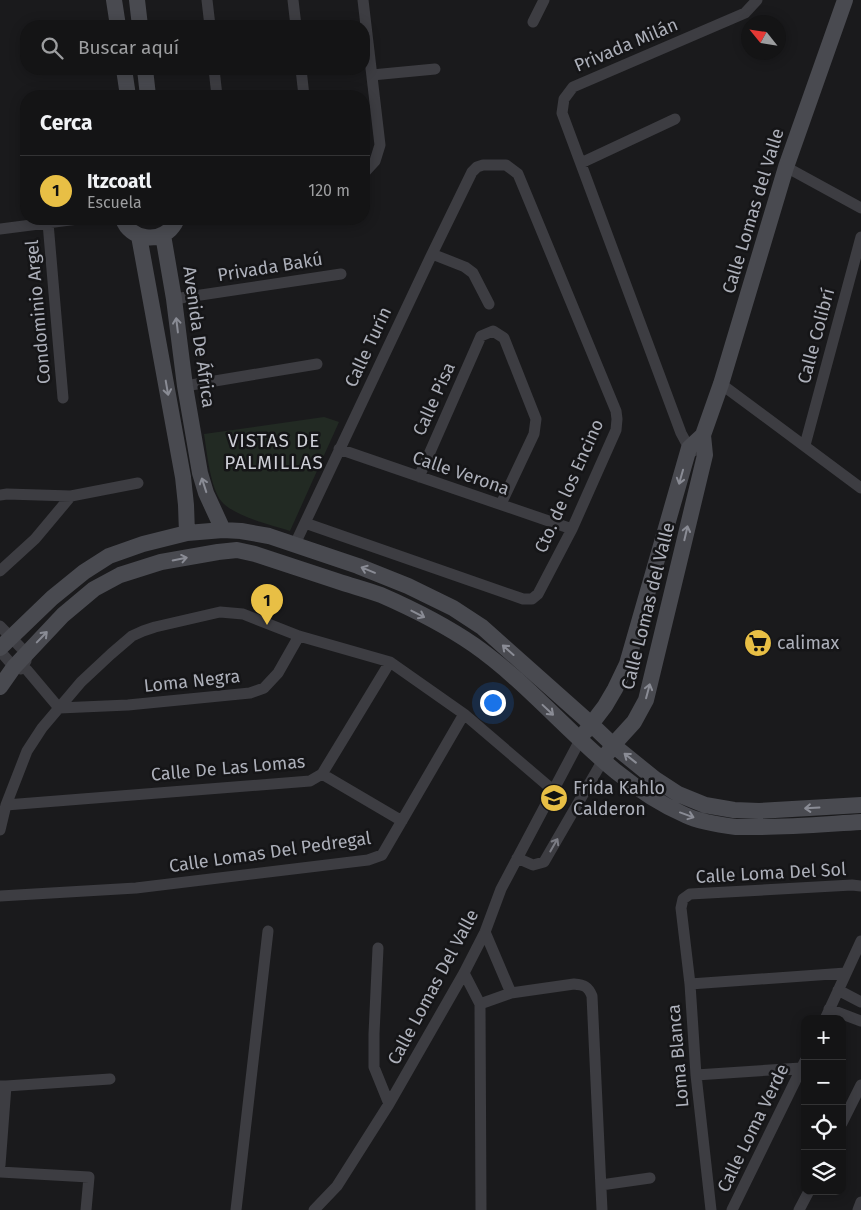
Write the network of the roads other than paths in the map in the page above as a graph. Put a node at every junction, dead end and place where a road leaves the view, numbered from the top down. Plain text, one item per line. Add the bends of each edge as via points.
1 (114, 0) edge
2 (137, 0) edge
3 (207, 0) edge
4 (294, 0) edge
5 (363, 0) edge
6 (544, 0) edge
7 (757, 0) edge
8 (845, 0) edge
9 (117, 20) edge
10 (139, 20) edge
11 (209, 20) edge
12 (296, 20) edge
13 (365, 20) edge
14 (533, 22) dead end
15 (370, 58) edge
16 (435, 69) dead end
17 (125, 75) edge
18 (146, 75) edge
19 (215, 75) edge
20 (302, 75) edge
21 (372, 75) junction
22 (127, 90) edge
23 (147, 90) edge
24 (216, 90) edge
25 (303, 90) edge
26 (675, 119) dead end
27 (581, 164) junction
28 (370, 166) edge
29 (478, 167) joint
30 (786, 167) junction
31 (861, 208) edge
32 (32, 225) edge
33 (48, 225) edge
34 (126, 225) edge
35 (174, 225) edge
36 (0, 229) edge
37 (163, 235) junction
38 (139, 236) junction
39 (861, 237) edge
40 (432, 254) junction
41 (341, 274) dead end
42 (174, 299) junction
43 (489, 304) dead end
44 (318, 364) dead end
45 (721, 384) junction
46 (185, 386) junction
47 (63, 398) dead end
48 (703, 435) junction
49 (805, 445) junction
50 (689, 448) junction
51 (339, 449) junction
52 (705, 456) junction
53 (419, 477) junction
54 (138, 482) dead end
55 (861, 488) edge
56 (0, 495) edge
57 (71, 496) junction
58 (501, 504) junction
59 (305, 523) junction
60 (572, 529) junction
61 (223, 530) junction
62 (187, 534) junction
63 (295, 544) junction
64 (0, 571) edge
65 (299, 636) junction
66 (4, 637) edge
67 (0, 651) edge
68 (26, 653) junction
69 (390, 662) junction
70 (20, 668) junction
71 (0, 687) edge
72 (59, 708) junction
73 (464, 714) junction
74 (591, 724) junction
75 (580, 740) junction
76 (613, 745) junction
77 (603, 760) junction
78 (322, 774) junction
79 (554, 791) junction
80 (6, 805) junction
81 (861, 805) edge
82 (402, 821) junction
83 (861, 822) edge
84 (0, 830) edge
85 (518, 858) junction
86 (861, 886) edge
87 (0, 896) edge
88 (683, 899) joint
89 (268, 931) dead end
90 (485, 932) junction
91 (861, 941) edge
92 (378, 948) dead end
93 (464, 973) junction
94 (846, 973) junction
95 (690, 984) junction
96 (838, 990) junction
97 (511, 993) junction
98 (861, 1002) edge
99 (480, 1004) junction
100 (827, 1014) edge
101 (861, 1021) edge
102 (801, 1064) edge
103 (801, 1068) edge
104 (696, 1075) junction
105 (110, 1079) dead end
106 (861, 1085) edge
107 (3, 1086) edge
108 (389, 1104) junction
109 (846, 1115) edge
110 (0, 1165) edge
111 (0, 1172) edge
112 (650, 1178) dead end
113 (601, 1185) junction
114 (806, 1195) edge
115 (861, 1202) edge
116 (86, 1210) edge
117 (236, 1210) edge
118 (314, 1210) edge
119 (481, 1210) edge
120 (602, 1210) edge
121 (711, 1210) edge
122 (732, 1210) edge
123 (799, 1210) edge
124 (858, 1210) edge

1 - 9 street
2 - 10 street
3 - 11 street
4 - 12 street
5 - 13 street
6 - 14 street
7 - 27 street, Privada Milán via 745,13 574,87 564,99 562,113
8 - 30 street, Calle Lomas del Valle
15 - 21 street
16 - 21 street
17 - 22 street
18 - 23 street
19 - 24 street
20 - 25 street
21 - 28 street via 380,145
26 - 27 street
27 - 50 street
29 - 40 street, Calle Turín via 472,172
29 - 60 street, Cto. de los Encino via 506,165 518,174 616,411 616,430
30 - 31 street
30 - 45 street, Calle Lomas del Valle
32 - 36 street
33 - 47 street, Condominio Argel
34 - 38 street
35 - 37 street
37 - 38 street
37 - 42 street, Avenida De África
38 -> 62 street via 183,477
39 - 49 street, Calle Colibrí
40 - 43 street via 474,273
40 - 51 street, Calle Turín
41 - 42 street, Privada Bakú
46 -> 42 street, Avenida De África
44 - 46 street
45 - 48 street, Calle Lomas del Valle
45 - 49 street
61 -> 46 street, Avenida De África via 200,473
48 - 50 street, Calle Lomas del Valle
48 - 52 street, Calle Lomas del Valle
49 - 55 street
50 - 52 street
50 -> 74 street, Calle Lomas del Valle via 627,664 615,690
51 - 53 street, Calle Verona
51 - 59 street, Calle Turín
76 -> 52 street, Calle Lomas del Valle via 634,722 646,700
53 - 58 street, Calle Verona
53 - 58 street, Calle Pisa via 481,336 493,331 504,338 536,420 534,434
54 - 57 street
56 - 57 street
57 - 64 street via 35,539
58 - 60 street, Calle Verona
59 - 60 street, Cto. de los Encino via 523,599 532,599 538,594
59 - 63 street, Calle Turín
61 - 62 street
61 - 63 street via 250,532
62 - 66 street via 109,556 84,572
74 -> 63 street via 482,627 453,608 367,569
65 - 69 street
65 - 72 street, Loma Negra via 278,673 264,688 250,693
65 - 72 street via 243,614 220,612 143,631 110,654
66 - 68 street
67 - 70 street
68 - 70 street
68 -> 75 street via 94,589 120,575 162,562 237,550 380,595 448,629 498,664
69 - 73 street
69 - 78 street, Calle De Las Lomas
70 - 71 street
70 - 72 street
72 - 80 street via 27,752
73 - 79 street
73 - 82 street, Calle Lomas Del Pedregal
74 - 75 street, Calle Lomas del Valle
74 - 76 street
75 - 77 street
75 - 79 street, Calle Lomas del Valle
76 - 77 street, Calle Lomas del Valle
81 -> 76 street via 759,811 705,805 678,794
77 -> 83 street via 665,805 687,816 711,822 737,827
85 -> 77 street, Calle Lomas del Valle via 532,865 544,862
78 - 80 street, Calle De Las Lomas via 310,781
78 - 82 street
79 - 85 street, Calle Lomas del Valle
80 - 84 street
82 - 87 street, Calle Lomas Del Pedregal via 382,855 368,860 136,888
85 - 90 street, Calle Lomas Del Valle via 501,889
86 - 88 street, Calle Loma Del Sol via 690,894
88 - 95 street, Loma Blanca via 681,908
89 - 117 street
90 - 93 street, Calle Lomas Del Valle
90 - 97 street
91 - 94 street
92 - 108 street via 374,1067
93 - 99 street
93 - 108 street, Calle Lomas Del Valle
94 - 95 street
94 - 96 street
95 - 104 street, Loma Blanca
96 - 98 street
96 - 100 street
97 - 99 street
97 - 113 street via 574,984 589,989 592,996
99 - 119 street
100 - 101 street
102 - 104 street
103 - 122 street, Calle Loma Verde
104 - 121 street, Loma Blanca
105 - 107 street
106 - 109 street
107 - 110 street
108 - 118 street, Calle Lomas Del Valle via 337,1186
111 - 116 street via 89,1177
112 - 113 street
113 - 120 street
114 - 123 street
115 - 124 street

